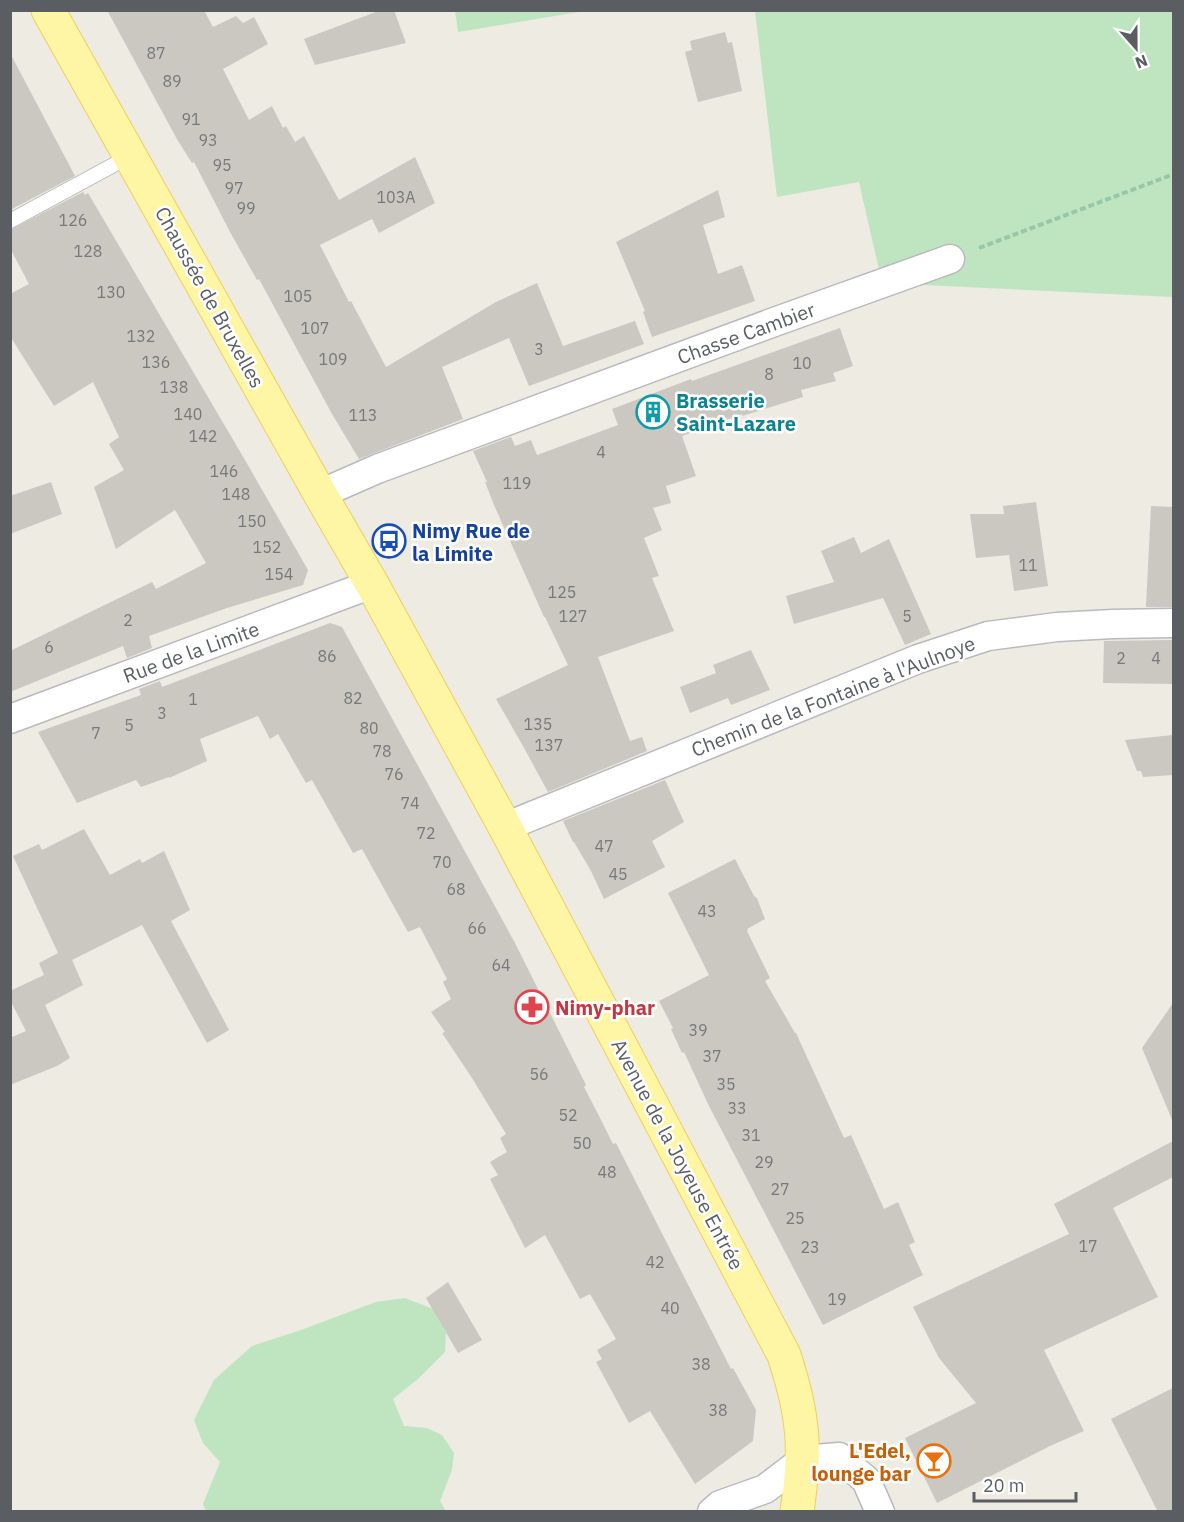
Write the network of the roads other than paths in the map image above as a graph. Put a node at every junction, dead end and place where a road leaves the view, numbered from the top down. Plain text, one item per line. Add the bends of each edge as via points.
1 (48, 10) edge
2 (130, 156) junction
3 (10, 221) edge
4 (951, 259) road end
5 (320, 494) junction
6 (372, 584) junction
7 (1173, 623) edge
8 (10, 719) edge
9 (505, 827) junction
10 (802, 1460) junction
11 (712, 1512) edge
12 (797, 1512) edge
13 (880, 1512) edge

1 - 2 main road, Chaussée de Bruxelles
2 - 3 lane
2 - 5 main road, Chaussée de Bruxelles
4 - 5 street, Chasse Cambier via 388,465
5 - 6 main road, Chaussée de Bruxelles
6 - 8 street, Rue de la Limite
6 - 9 main road, Avenue de la Joyeuse Entrée
7 - 9 street, Chemin de la Fontaine à l'Aulnoye via 1057,627 988,636 918,658
9 - 10 main road, Avenue de la Joyeuse Entrée via 784,1355 801,1422
10 - 11 street via 765,1489 720,1505
10 - 12 main road, Avenue de la Joyeuse Entrée
10 - 13 street via 838,1457 866,1480

